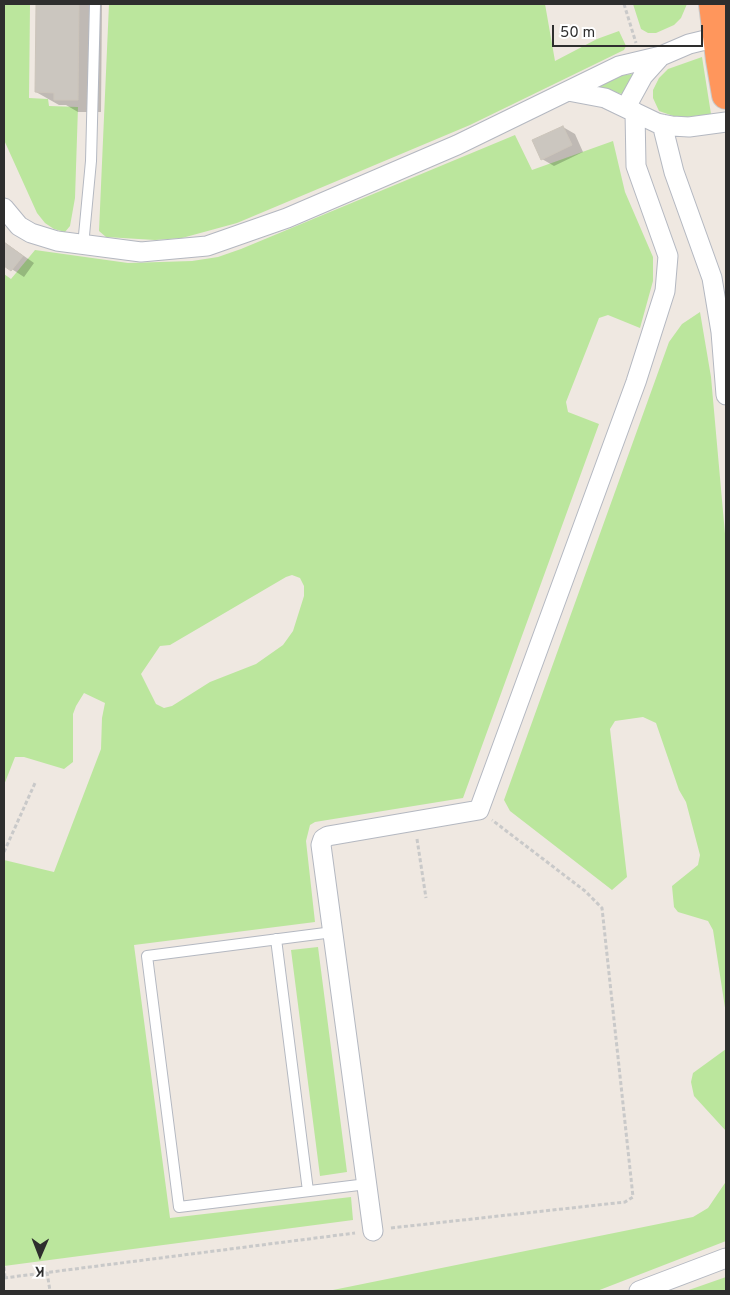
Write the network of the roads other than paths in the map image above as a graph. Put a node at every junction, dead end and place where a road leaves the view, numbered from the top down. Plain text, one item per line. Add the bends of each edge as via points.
1 (95, 4) edge
2 (713, 4) edge
3 (722, 45) edge
4 (661, 56) junction
5 (568, 91) junction
6 (726, 95) edge
7 (631, 110) junction
8 (726, 122) edge
9 (662, 124) junction
10 (4, 208) edge
11 (84, 246) junction
12 (726, 395) edge
13 (333, 932) junction
14 (276, 939) junction
15 (367, 1184) junction
16 (308, 1191) junction
17 (373, 1231) road end
18 (726, 1258) edge
19 (639, 1291) edge

1 - 11 lane via 91,161
2 - 3 highway
3 - 4 street via 680,47
3 - 6 highway
4 - 5 street via 619,66
4 - 7 street via 643,76
5 - 7 street via 592,94
5 - 11 street via 458,145 226,242 165,252
7 - 9 street
7 - 13 street via 636,166 668,256 665,291 636,382 479,810 323,839 321,845
8 - 9 street via 689,127
9 - 12 street via 669,156 712,278 721,332
10 - 11 street via 30,233
13 - 14 lane
13 - 15 street
14 - 16 lane
14 - 16 lane via 147,956 179,1207
15 - 16 lane
15 - 17 street
18 - 19 street

